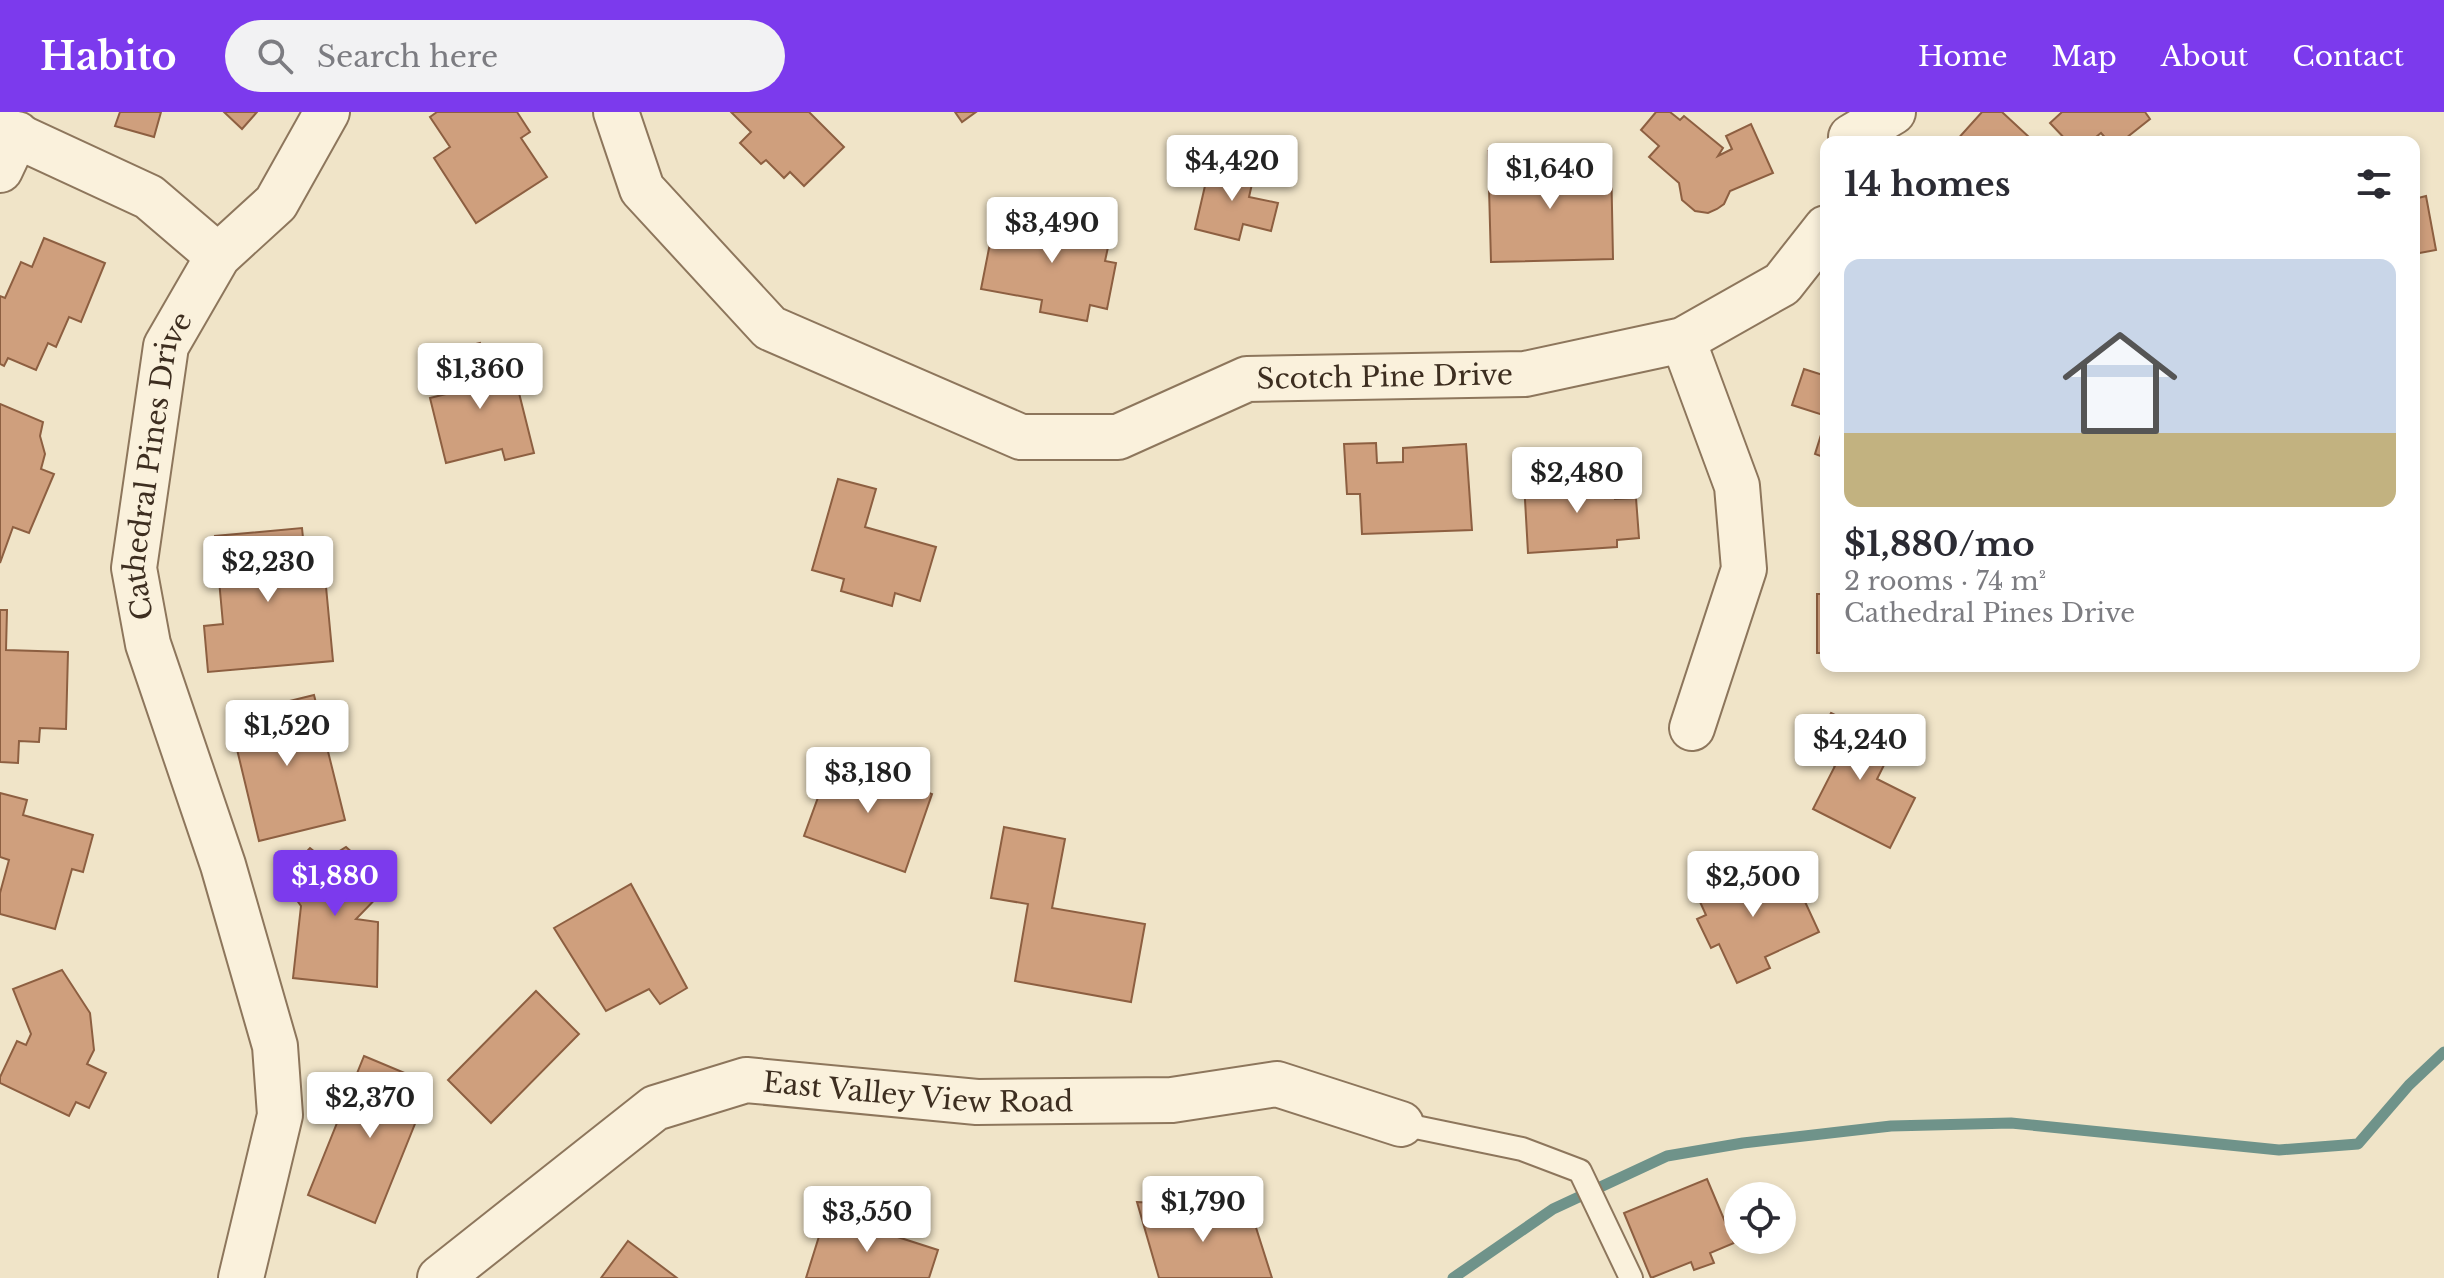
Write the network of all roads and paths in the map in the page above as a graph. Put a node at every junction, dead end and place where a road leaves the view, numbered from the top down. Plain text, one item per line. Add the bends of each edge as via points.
1 (327, 112) edge
2 (616, 112) edge
3 (1893, 112) edge
4 (1848, 130) edge
5 (6, 144) edge
6 (1820, 236) edge
7 (218, 256) junction
8 (1683, 340) junction
9 (1692, 728) dead end
10 (1401, 1124) joint
11 (241, 1278) edge
12 (440, 1278) edge
13 (1631, 1278) edge

1 - 7 street, Cathedral Pines Drive via 276,203
2 - 8 street, Scotch Pine Drive via 642,189 770,328 1021,437 1118,437 1247,379 1525,374
3 - 4 street
5 - 7 street via 149,197
6 - 8 street, Scotch Pine Drive via 1782,284
7 - 11 street, Cathedral Pines Drive via 166,346 134,568 148,644 223,865 275,1046 280,1115
8 - 9 street via 1737,486 1744,569
10 - 12 street, East Valley View Road via 1277,1084 1172,1100 977,1102 746,1080 655,1108
10 - 13 lane via 1522,1149 1580,1171

